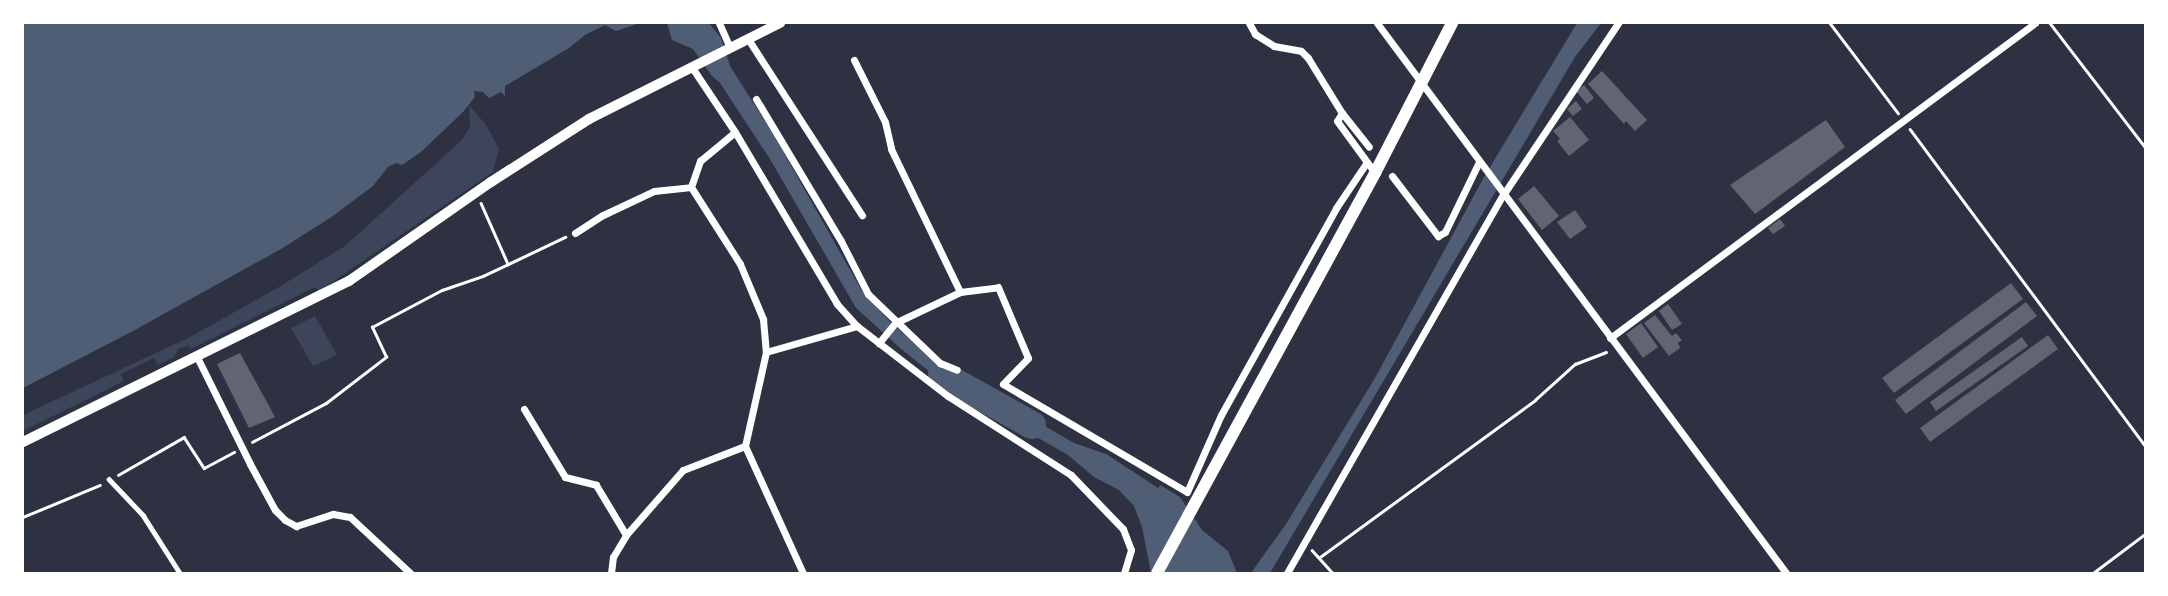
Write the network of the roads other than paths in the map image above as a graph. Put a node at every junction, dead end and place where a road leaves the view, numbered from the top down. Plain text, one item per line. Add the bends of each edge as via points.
1 (719, 23) edge
2 (780, 23) edge
3 (1249, 23) edge
4 (1377, 23) edge
5 (1452, 23) edge
6 (1618, 23) edge
7 (2035, 23) edge
8 (748, 39) junction
9 (725, 50) junction
10 (853, 60) dead end
11 (691, 66) junction
12 (1421, 81) junction
13 (756, 99) dead end
14 (1342, 113) junction
15 (735, 132) junction
16 (1369, 147) dead end
17 (1367, 162) junction
18 (1481, 164) junction
19 (1375, 173) junction
20 (1392, 176) dead end
21 (691, 187) junction
22 (1501, 192) junction
23 (862, 215) dead end
24 (575, 233) road end
25 (960, 292) junction
26 (856, 326) junction
27 (893, 326) junction
28 (1610, 338) junction
29 (881, 341) junction
30 (766, 352) junction
31 (197, 357) junction
32 (957, 370) dead end
33 (524, 409) dead end
34 (23, 442) edge
35 (745, 446) junction
36 (109, 479) road end
37 (626, 535) junction
38 (180, 573) edge
39 (410, 573) edge
40 (611, 573) edge
41 (803, 573) edge
42 (1124, 573) edge
43 (1157, 573) edge
44 (1287, 573) edge
45 (1786, 573) edge

1 - 9 street
2 - 8 street
3 - 14 street via 1255,34 1274,46 1301,51
4 - 12 street
5 - 12 main road
6 - 22 street
7 - 28 street
8 - 9 street
8 - 23 street
9 - 11 street
10 - 25 street
11 - 15 street
11 - 31 street via 589,119 349,281
12 - 18 street
12 - 19 main road
13 - 27 street via 868,294
14 - 16 street
14 - 17 street via 1337,121
15 - 21 street via 701,161
15 - 26 street via 837,304
17 - 19 street
17 - 25 street via 1336,208 1221,415 1187,492 1003,384 1028,358 998,287
18 - 20 street via 1445,232 1438,236
18 - 22 street
19 - 43 main road
21 - 24 street via 654,191
21 - 30 street via 740,264 763,319
22 - 28 street
22 - 44 street
25 - 27 street
26 - 29 street
26 - 30 street
27 - 29 street
27 - 32 street via 940,363
28 - 45 street
29 - 42 street via 948,396 1072,475 1123,530 1131,550
30 - 35 street
31 - 34 street
31 - 39 street via 275,510 296,526 333,514 351,517
33 - 37 street via 565,477 596,485
35 - 37 street via 682,470
35 - 41 street
36 - 38 lane via 144,515
37 - 40 street via 613,557

